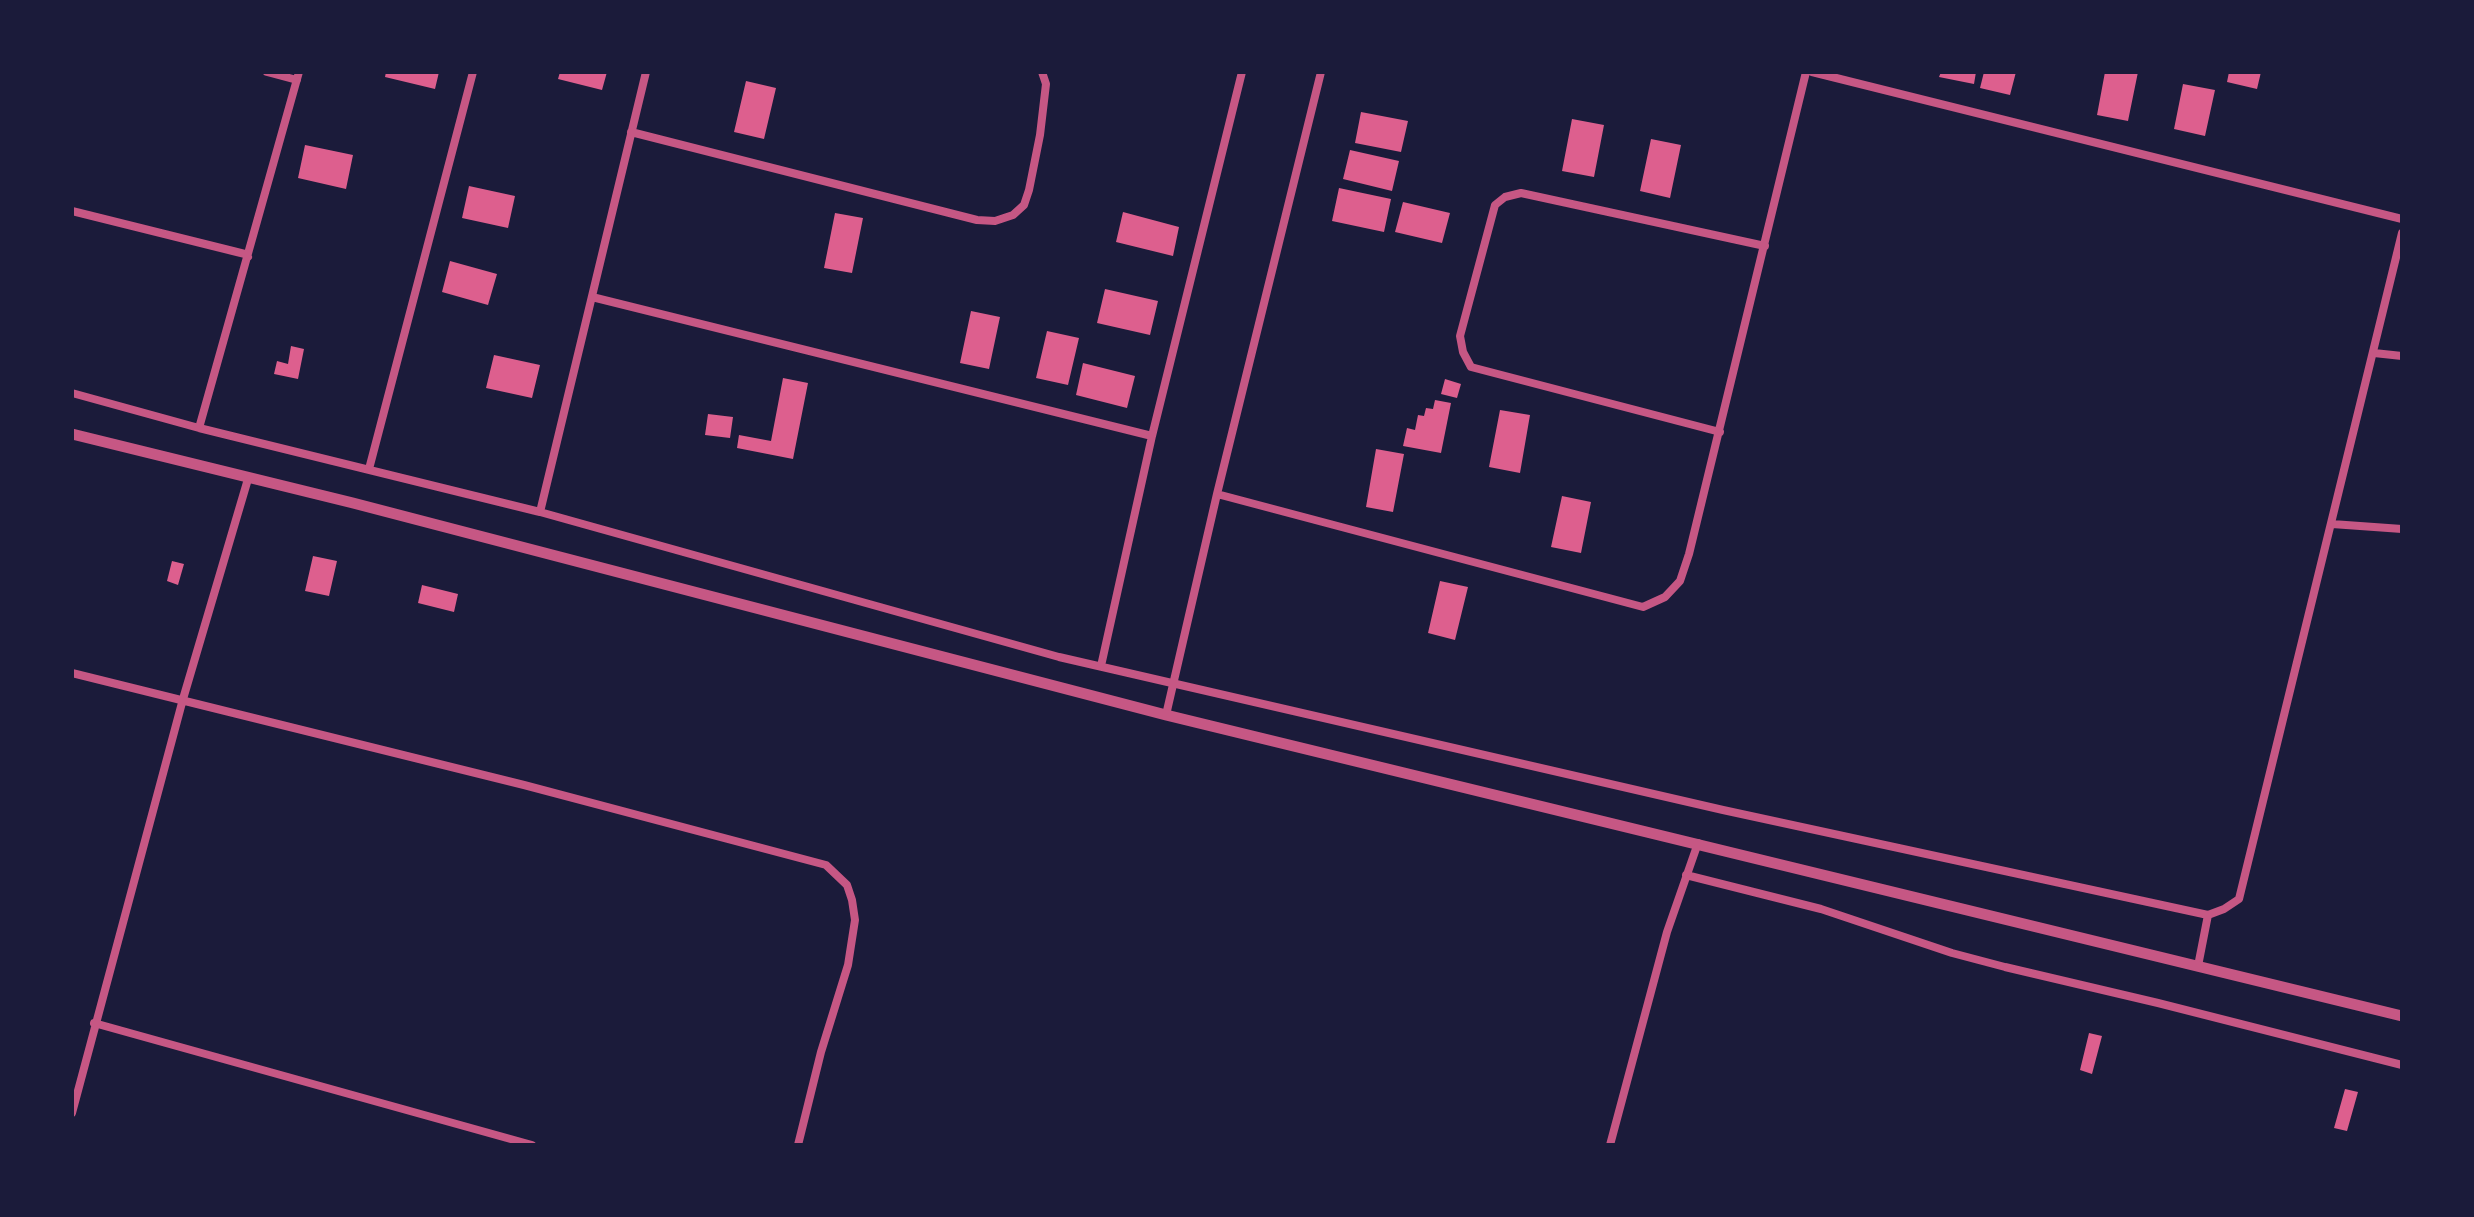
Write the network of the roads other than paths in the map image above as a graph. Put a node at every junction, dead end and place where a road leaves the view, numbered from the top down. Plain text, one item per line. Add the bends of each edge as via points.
1 (267, 72) edge
2 (473, 72) edge
3 (646, 72) edge
4 (1042, 72) edge
5 (1242, 72) edge
6 (1321, 72) edge
7 (1806, 72) edge
8 (1812, 72) edge
9 (298, 76) edge
10 (631, 132) junction
11 (72, 211) edge
12 (2402, 219) edge
13 (2402, 233) edge
14 (1765, 246) junction
15 (248, 257) junction
16 (592, 297) junction
17 (2374, 353) junction
18 (2402, 356) edge
19 (72, 393) edge
20 (199, 428) junction
21 (1720, 432) junction
22 (72, 434) edge
23 (1152, 436) junction
24 (369, 469) junction
25 (248, 479) junction
26 (1217, 494) junction
27 (540, 512) junction
28 (2332, 524) junction
29 (2402, 529) edge
30 (1101, 666) junction
31 (72, 673) edge
32 (1172, 681) junction
33 (183, 699) junction
34 (1166, 715) junction
35 (1698, 843) junction
36 (1686, 875) junction
37 (2208, 915) junction
38 (2198, 966) junction
39 (2402, 1016) edge
40 (94, 1023) junction
41 (2402, 1065) edge
42 (72, 1113) edge
43 (532, 1145) edge
44 (798, 1145) edge
45 (1610, 1145) edge

1 - 9 street
2 - 24 street
3 - 10 street
4 - 10 street via 1046,84 1029,190 1024,205 995,221
5 - 23 street
6 - 26 street
7 - 14 street
8 - 12 street
9 - 15 street
10 - 16 street
11 - 15 street
13 - 17 street
14 - 21 street
14 - 21 street via 1521,193 1505,197 1495,205 1460,336 1471,367
15 - 20 street
16 - 23 street
16 - 27 street
17 - 18 street
17 - 28 street
19 - 20 street
20 - 24 street
21 - 26 street via 1680,581 1665,597 1643,607
22 - 25 street
23 - 30 street
24 - 27 street
25 - 33 street
25 - 34 street
26 - 32 street
27 - 30 street
28 - 29 street
28 - 37 street via 2239,899
30 - 32 street
31 - 33 street
32 - 34 street
32 - 37 street
33 - 40 street
33 - 44 street via 826,865 847,885 855,920 848,965
34 - 35 street
35 - 36 street
35 - 38 street
36 - 41 street via 1821,909 1952,953
36 - 45 street
37 - 38 street
38 - 39 street
40 - 42 street
40 - 43 street

